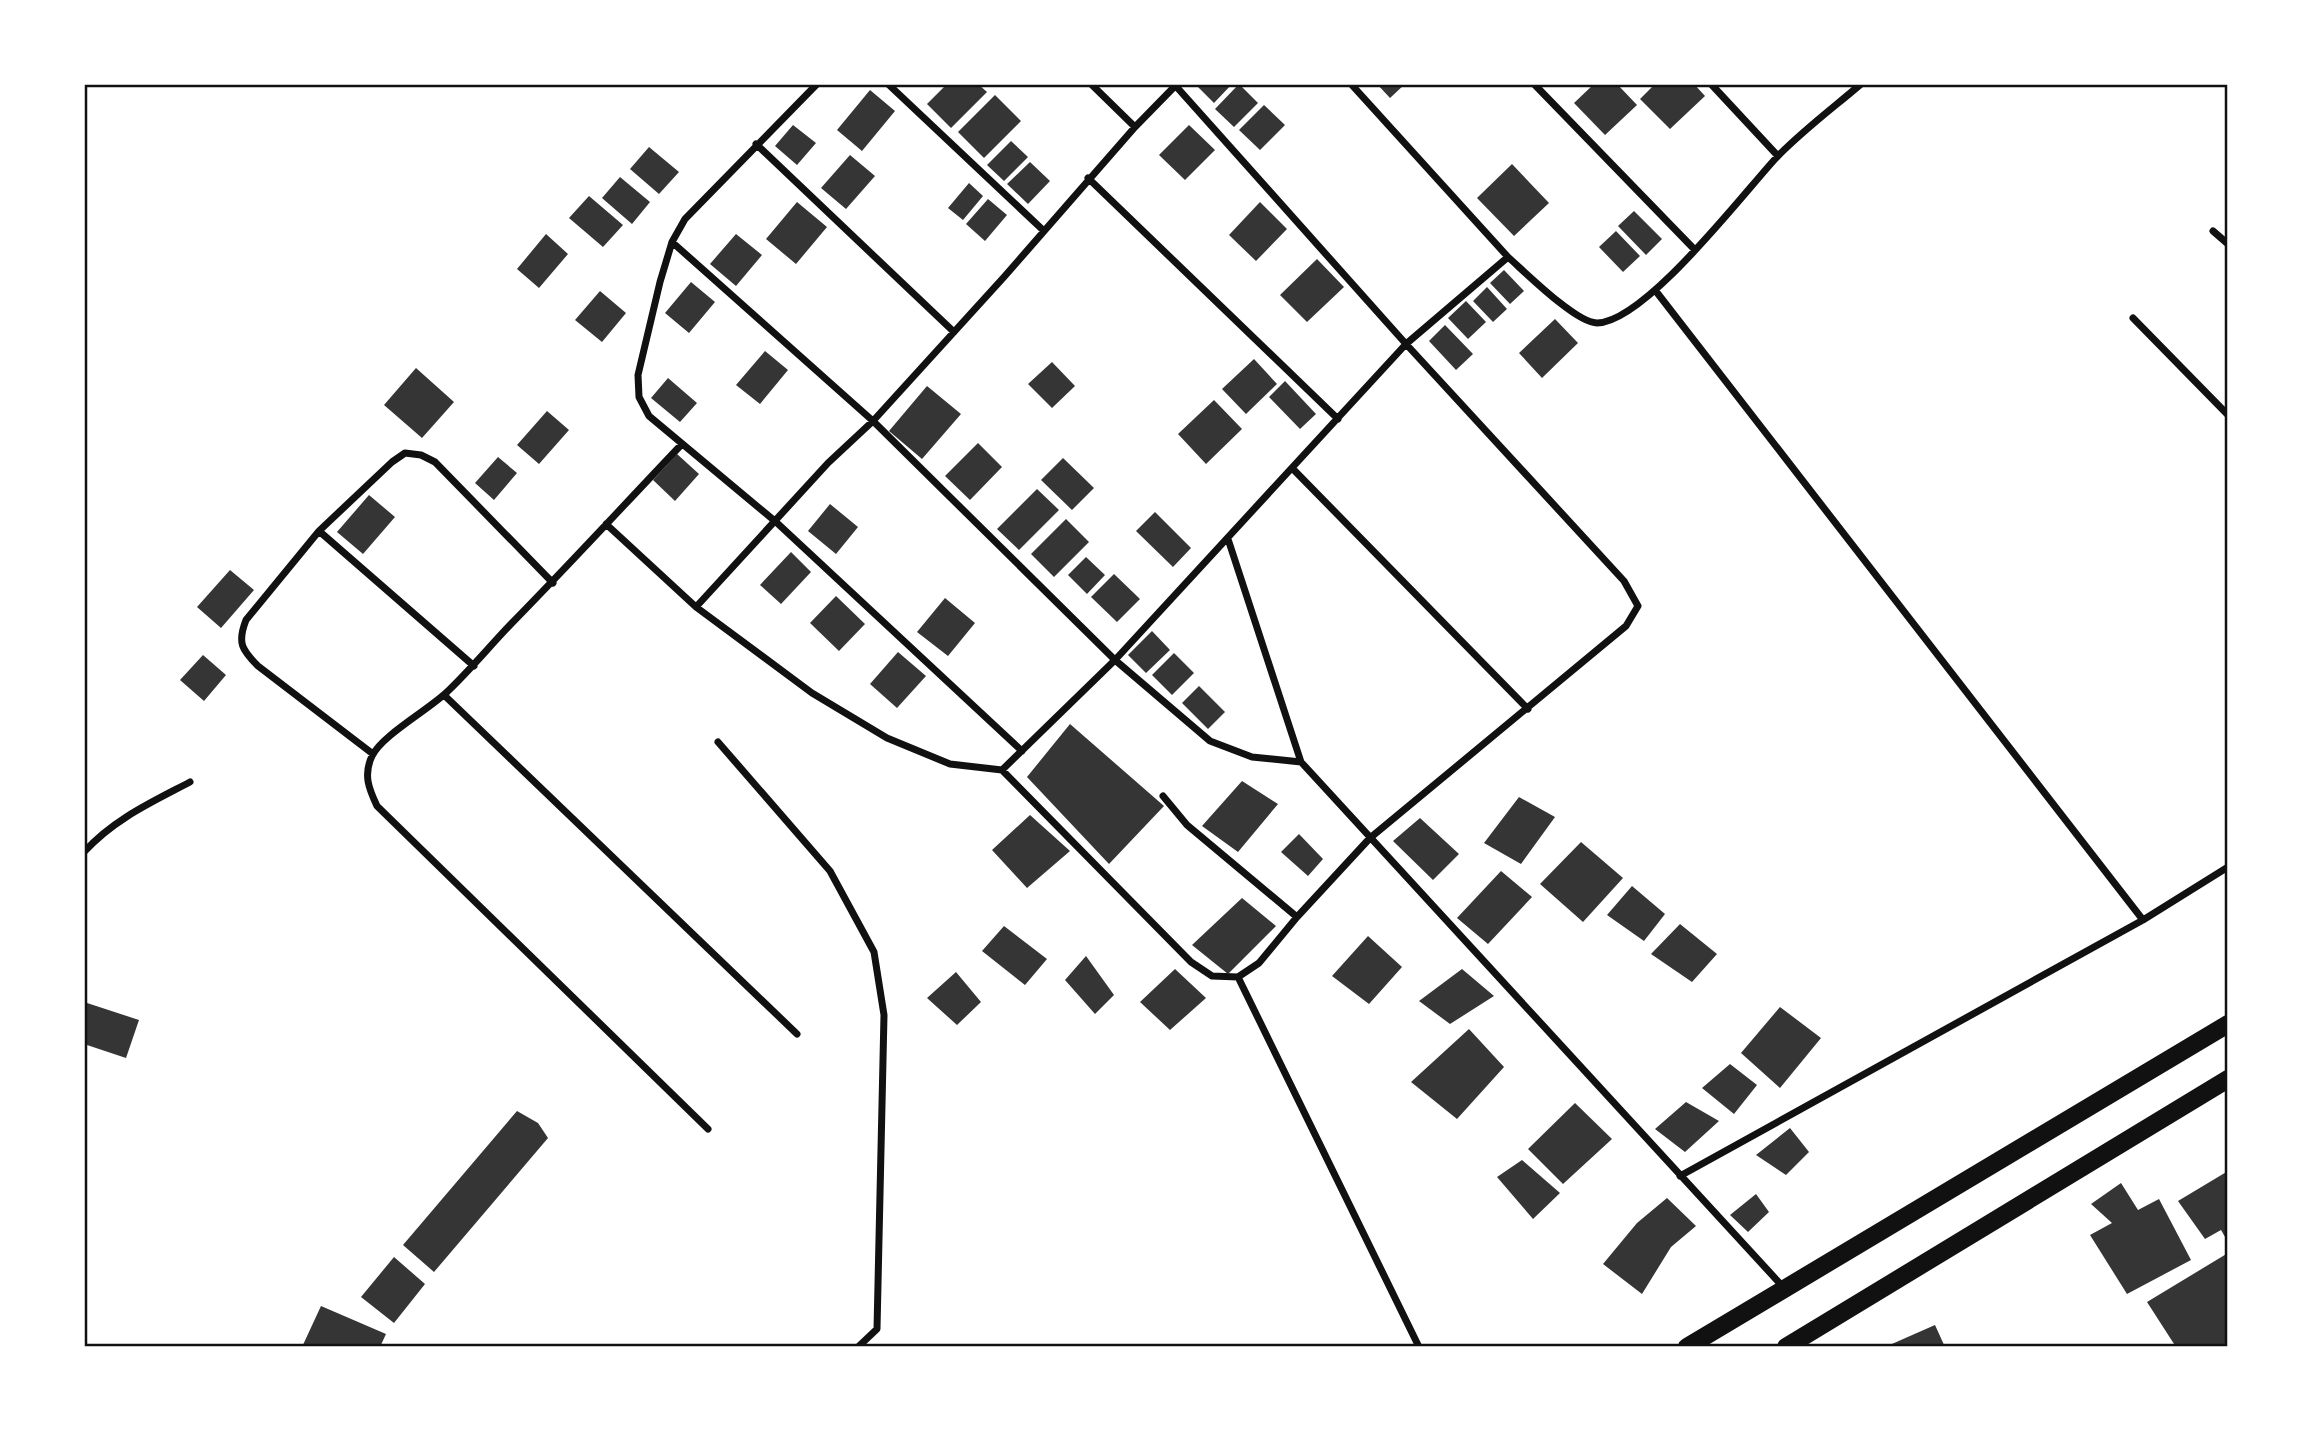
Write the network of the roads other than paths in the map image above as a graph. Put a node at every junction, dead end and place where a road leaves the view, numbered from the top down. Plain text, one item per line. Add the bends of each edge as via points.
1 (817, 84) edge
2 (888, 84) edge
3 (1091, 84) edge
4 (1351, 84) edge
5 (1534, 84) edge
6 (1711, 84) edge
7 (1861, 84) edge
8 (1175, 85) edge
9 (1135, 127) junction
10 (757, 144) junction
11 (1779, 156) junction
12 (1088, 178) junction
13 (1044, 231) junction
14 (2213, 231) dead end
15 (672, 242) junction
16 (2228, 244) edge
17 (1695, 250) junction
18 (1508, 257) junction
19 (1655, 290) junction
20 (2133, 318) dead end
21 (954, 332) junction
22 (1406, 344) junction
23 (2228, 415) edge
24 (1338, 419) junction
25 (873, 421) junction
26 (682, 444) junction
27 (1292, 468) junction
28 (776, 522) junction
29 (606, 524) junction
30 (319, 531) junction
31 (1227, 539) junction
32 (552, 583) junction
33 (696, 607) junction
34 (1115, 660) junction
35 (474, 666) junction
36 (444, 695) junction
37 (1528, 709) junction
38 (718, 742) dead end
39 (1022, 751) junction
40 (373, 754) junction
41 (1301, 762) junction
42 (1002, 770) junction
43 (190, 782) dead end
44 (1163, 796) dead end
45 (1370, 838) junction
46 (84, 852) edge
47 (2228, 867) edge
48 (1297, 917) junction
49 (2143, 920) junction
50 (1238, 977) junction
51 (2228, 1024) edge
52 (797, 1034) dead end
53 (2228, 1079) edge
54 (708, 1129) dead end
55 (1680, 1176) junction
56 (1785, 1290) junction
57 (859, 1347) edge
58 (1419, 1347) edge
59 (1687, 1347) edge
60 (1786, 1347) edge

1 - 10 street
2 - 13 street
3 - 9 street
4 - 18 street
5 - 17 street
6 - 11 street
7 - 11 street
8 - 9 street
8 - 22 street
9 - 12 street
10 - 15 street via 685,219
10 - 21 street
11 - 17 street
12 - 13 street
12 - 24 street
13 - 21 street
14 - 16 street
15 - 25 street
15 - 26 street via 638,375 639,397 649,416
17 - 19 street
18 - 19 street via 1573,313 1596,323 1619,317
18 - 22 street
19 - 49 street
20 - 23 street
21 - 25 street
22 - 24 street
22 - 37 street via 1624,581 1638,606 1626,626
24 - 27 street
25 - 28 street
25 - 34 street
26 - 28 street
26 - 29 street
27 - 31 street
27 - 37 street
28 - 33 street
28 - 39 street
29 - 32 street
29 - 33 street
30 - 32 street via 392,462 405,453 421,455 435,462
30 - 35 street
30 - 40 street via 246,620 241,634 244,652
31 - 34 street
31 - 41 street
32 - 35 street
33 - 42 street via 812,693 887,738 950,764
34 - 39 street
34 - 41 street via 1210,741 1252,757
35 - 36 street
36 - 40 street
36 - 52 street
37 - 45 street
38 - 57 street via 830,871 874,952 884,1015 877,1329
39 - 42 street
40 - 54 street via 366,773 377,806
41 - 45 street
42 - 50 street via 1191,962 1212,976
43 - 46 street via 132,812
44 - 48 street via 1187,825
45 - 48 street
45 - 55 street
47 - 49 street
48 - 50 street via 1259,963
49 - 55 street
50 - 58 street
51 - 56 main road
53 - 60 main road
55 - 56 street
56 - 59 main road

